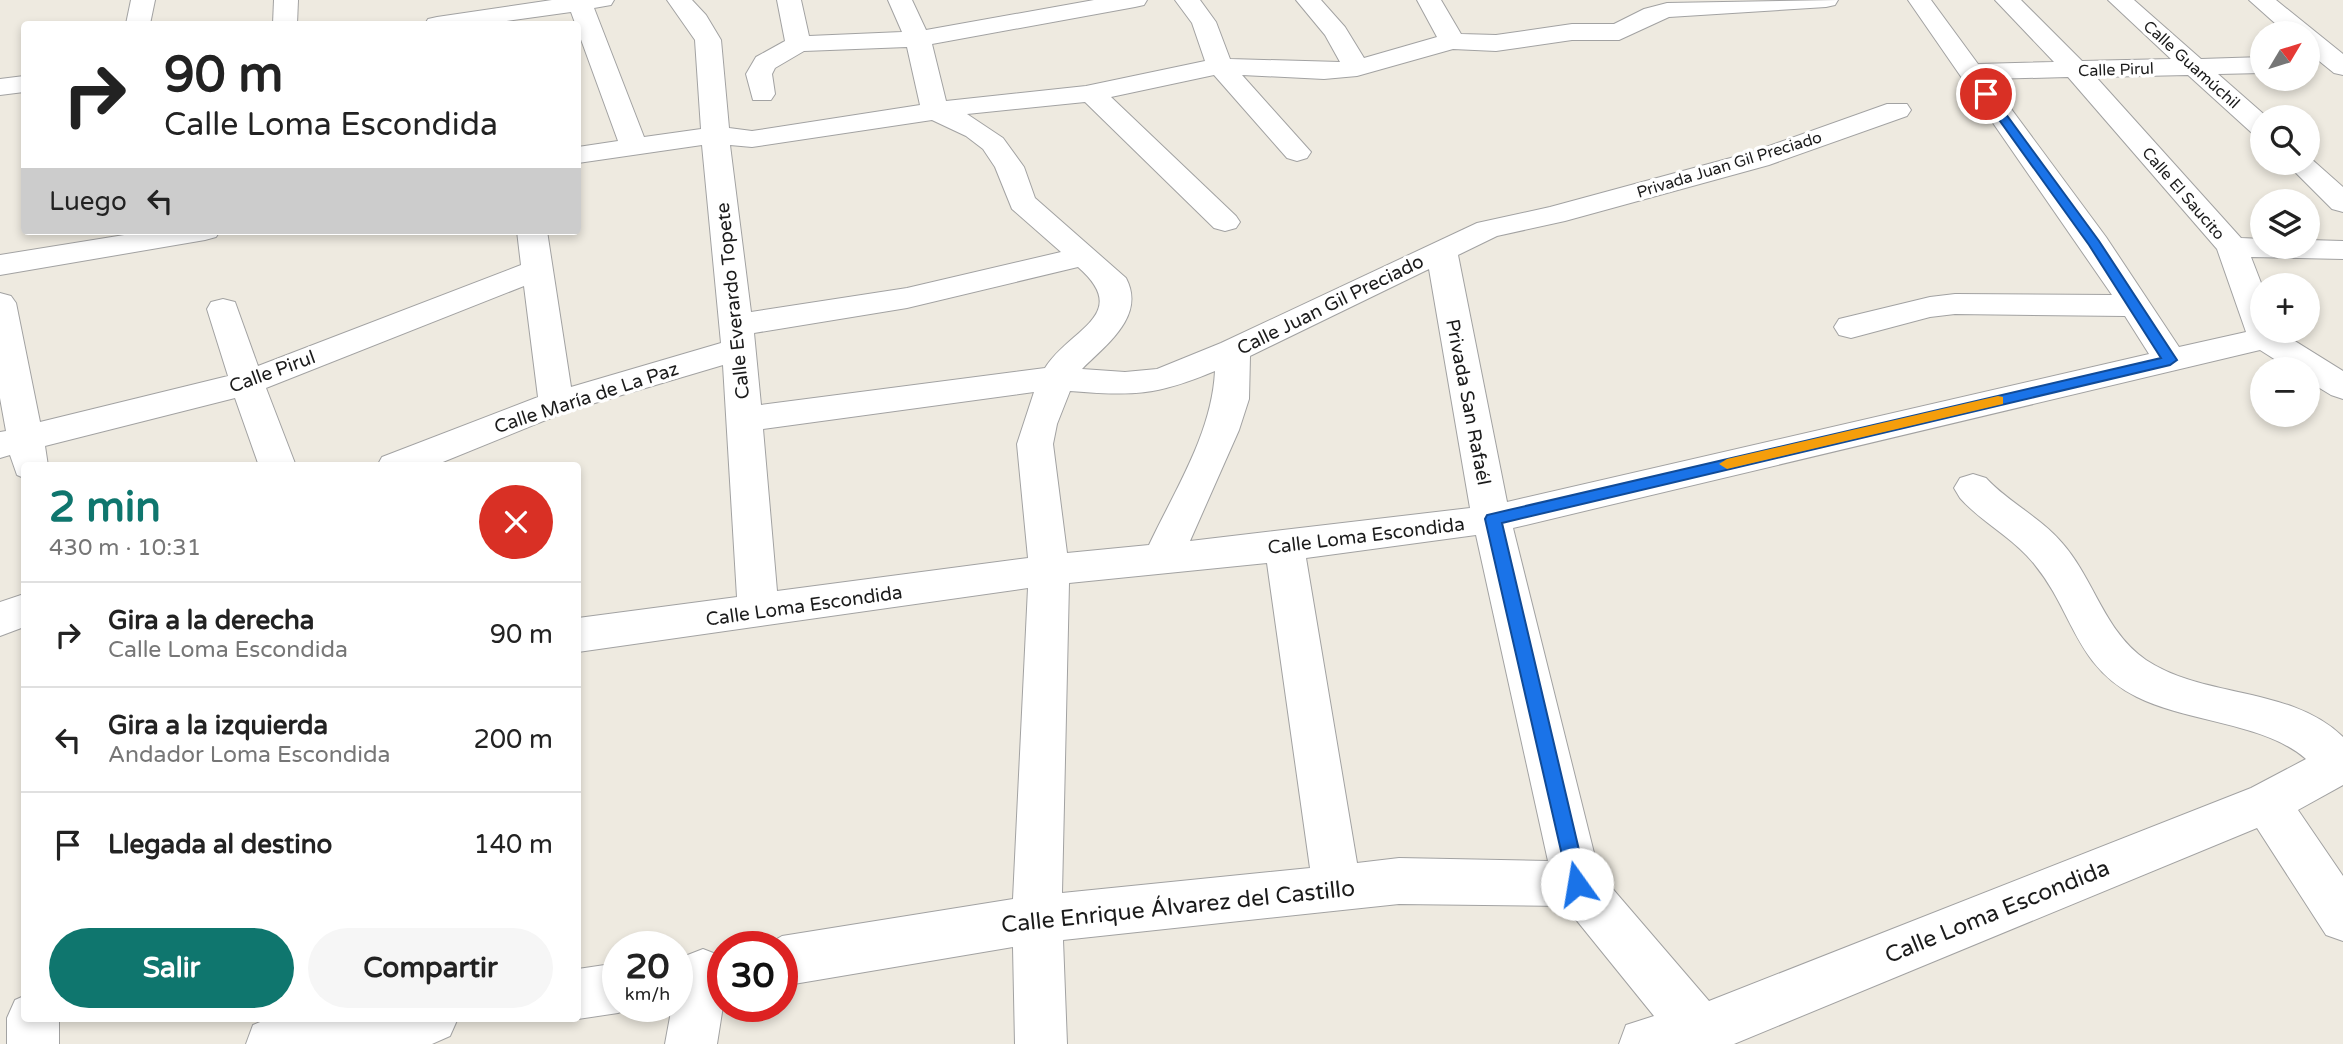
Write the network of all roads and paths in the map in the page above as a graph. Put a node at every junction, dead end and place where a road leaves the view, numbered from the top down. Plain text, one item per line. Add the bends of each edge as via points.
1 (143, 0) edge
2 (286, 0) edge
3 (431, 0) edge
4 (679, 0) edge
5 (789, 0) edge
6 (900, 0) edge
7 (1135, 0) edge
8 (1187, 0) edge
9 (1308, 0) edge
10 (1429, 0) edge
11 (1826, 0) edge
12 (2007, 0) edge
13 (2120, 0) edge
14 (2260, 0) edge
15 (591, 1) edge
16 (1919, 1) edge
17 (139, 21) edge
18 (285, 21) edge
19 (435, 21) edge
20 (456, 21) edge
21 (2286, 21) edge
22 (918, 39) junction
23 (1452, 41) junction
24 (798, 44) junction
25 (2320, 49) edge
26 (2195, 65) junction
27 (2250, 65) edge
28 (2320, 65) edge
29 (1220, 66) junction
30 (2341, 66) edge
31 (1357, 68) junction
32 (2076, 71) junction
33 (1970, 72) junction
34 (21, 84) edge
35 (0, 87) edge
36 (1091, 93) junction
37 (762, 94) dead end
38 (1897, 110) dead end
39 (935, 111) junction
40 (979, 116) junction
41 (2250, 116) edge
42 (716, 146) junction
43 (635, 147) junction
44 (1297, 152) dead end
45 (581, 155) edge
46 (2313, 175) edge
47 (581, 176) edge
48 (1601, 203) joint
49 (2343, 203) edge
50 (1225, 222) dead end
51 (23, 235) edge
52 (154, 235) edge
53 (532, 235) edge
54 (115, 238) edge
55 (0, 239) edge
56 (2232, 247) junction
57 (1441, 250) junction
58 (2343, 250) edge
59 (1084, 256) junction
60 (0, 265) edge
61 (536, 270) junction
62 (2250, 297) edge
63 (0, 303) edge
64 (2135, 306) junction
65 (223, 309) dead end
66 (1851, 327) dead end
67 (738, 337) junction
68 (2250, 341) edge
69 (2273, 343) edge
70 (1233, 351) junction
71 (2170, 360) junction
72 (1056, 378) junction
73 (247, 383) junction
74 (2343, 387) edge
75 (556, 403) junction
76 (744, 419) junction
77 (19, 450) edge
78 (277, 462) edge
79 (405, 462) edge
80 (1973, 488) dead end
81 (1493, 519) junction
82 (1284, 546) junction
83 (1163, 557) junction
84 (1049, 570) junction
85 (21, 611) edge
86 (758, 612) junction
87 (0, 620) edge
88 (581, 635) edge
89 (2341, 763) edge
90 (2267, 803) junction
91 (1577, 884) junction
92 (1337, 888) junction
93 (2343, 918) edge
94 (1037, 919) junction
95 (798, 958) edge
96 (701, 974) edge
97 (602, 990) edge
98 (581, 994) edge
99 (33, 1022) edge
100 (418, 1022) edge
101 (371, 1036) edge
102 (1704, 1037) edge
103 (33, 1044) edge
104 (272, 1044) edge
105 (691, 1044) edge
106 (1041, 1044) edge
107 (1644, 1044) edge

1 - 17 street
2 - 18 street
3 - 19 street
4 - 42 street, Calle Everardo Topete via 708,40
5 - 24 street
6 - 22 street
7 - 22 street
8 - 29 street via 1204,22
9 - 31 street
10 - 23 street
11 - 23 street via 1667,10 1619,32 1572,32 1496,43
12 - 32 street, Calle El Saucito
13 - 26 street, Calle Guamúchil
14 - 21 street
15 - 20 street
15 - 43 street
16 - 33 street
22 - 24 street
22 - 39 street
23 - 31 street
24 - 37 street via 765,62 759,74
25 - 30 street
26 - 27 street, Calle Pirul
26 - 32 street, Calle Pirul
26 - 41 street, Calle Guamúchil
28 - 30 street
29 - 31 street
29 - 36 street
29 - 44 street
32 - 33 street, Calle Pirul
32 - 56 street, Calle El Saucito
33 - 64 street
34 - 35 street
36 - 40 street
36 - 50 street
38 - 48 street, Privada Juan Gil Preciado via 1759,159
39 - 40 street
39 - 42 street
40 - 59 street via 1007,162 1023,203
42 - 43 street
42 - 47 street
42 - 67 street, Calle Everardo Topete
43 - 45 street
46 - 49 street
48 - 57 street, Calle Juan Gil Preciado via 1500,225
51 - 55 street
52 - 54 street
53 - 61 street
54 - 60 street
56 - 58 street
56 - 62 street, Calle El Saucito
57 - 70 street, Calle Juan Gil Preciado
57 - 81 street, Privada San Rafaél
59 - 67 street, Calle María de La Paz
59 - 72 street via 1110,278 1116,289 1115,312
61 - 73 street, Calle Pirul
61 - 75 street
63 - 77 street
64 - 66 street via 1955,304
64 - 71 street
65 - 73 street
67 - 75 street, Calle María de La Paz
67 - 76 street, Calle Everardo Topete
68 - 71 street, Calle Loma Escondida
69 - 74 street
70 - 72 street, Calle Juan Gil Preciado via 1142,384
70 - 83 street via 1231,399 1221,430
71 - 81 street, Calle Loma Escondida
72 - 76 street, Calle Juan Gil Preciado
72 - 84 street via 1035,444
73 - 77 street, Calle Pirul
73 - 78 street
75 - 79 street, Calle María de La Paz
76 - 86 street, Calle Everardo Topete
80 - 89 street via 2050,556 2093,635 2132,672 2181,696 2288,726 2314,739
81 - 82 street, Calle Loma Escondida
81 - 91 street, Privada San Rafaél
82 - 83 street, Calle Loma Escondida
82 - 92 street
83 - 84 street, Calle Loma Escondida
84 - 86 street, Calle Loma Escondida
84 - 94 street
85 - 87 street
86 - 88 street, Calle Loma Escondida
89 - 90 street, Calle Loma Escondida
90 - 93 street
90 - 102 street, Calle Loma Escondida
91 - 92 street, Calle Enrique Álvarez del Castillo via 1399,881
91 - 102 street, Privada San Rafaél
92 - 94 street, Calle Enrique Álvarez del Castillo
94 - 95 street, Calle Enrique Álvarez del Castillo
94 - 106 street
96 - 105 street
97 - 98 street
99 - 103 street
100 - 101 street
101 - 104 street
102 - 107 street, Calle Loma Escondida

